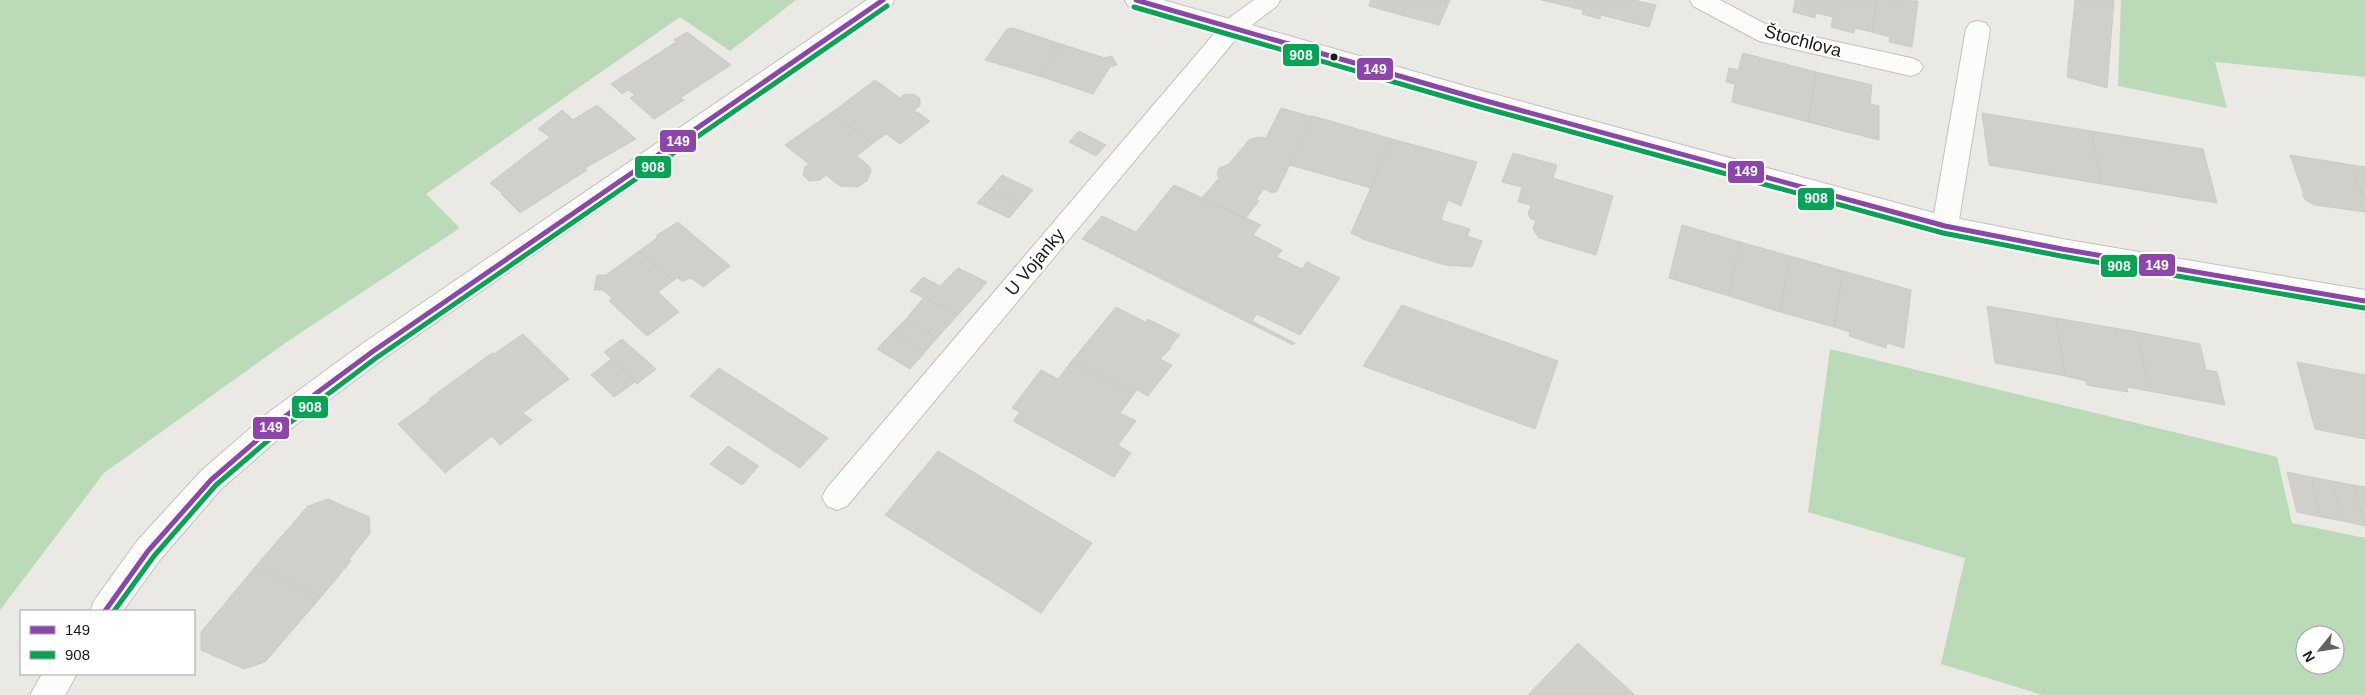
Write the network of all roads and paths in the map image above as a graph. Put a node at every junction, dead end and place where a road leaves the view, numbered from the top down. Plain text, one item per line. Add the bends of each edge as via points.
1 (883, 0) edge
2 (1136, 0) edge
3 (1269, 0) edge
4 (1701, 0) edge
5 (1233, 27) junction
6 (1978, 29) dead end
7 (1911, 67) dead end
8 (1945, 226) junction
9 (2365, 301) edge
10 (837, 497) dead end
11 (106, 610) edge
12 (60, 675) edge
13 (46, 695) edge

1 - 11 street via 372,352 279,421 205,487 148,551
2 - 5 street
3 - 5 street
4 - 7 street, Štochlova via 1767,35
5 - 8 street via 1479,99
5 - 10 street, U Vojanky
6 - 8 street
8 - 9 street
12 - 13 street

